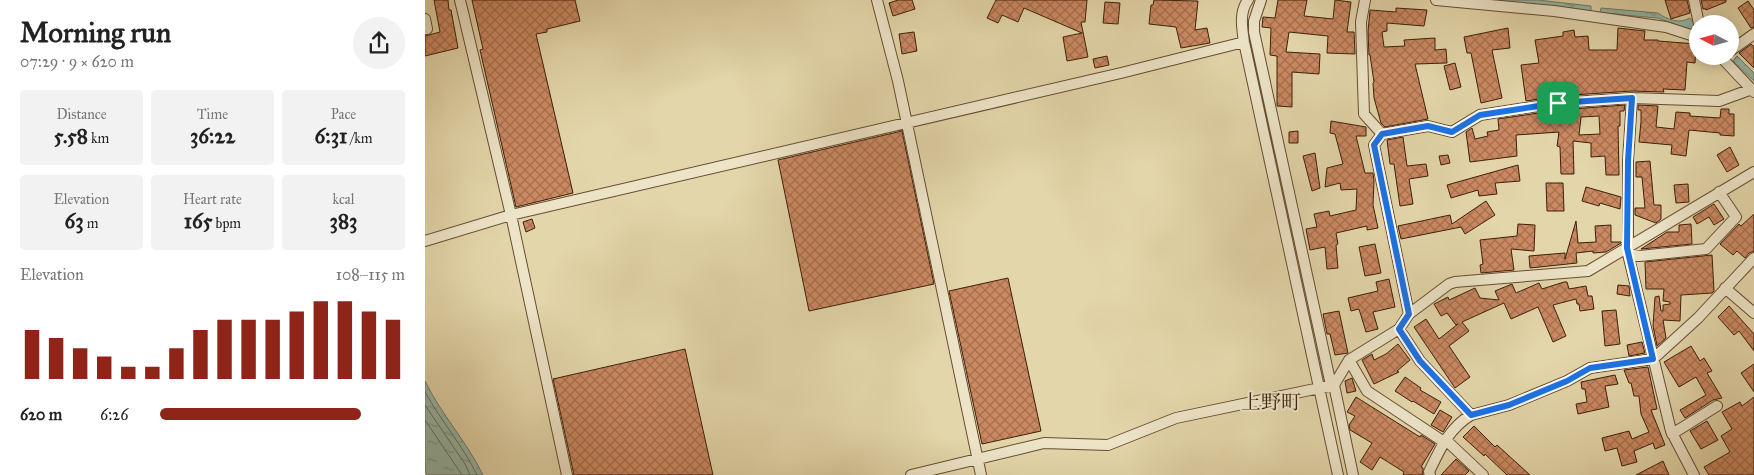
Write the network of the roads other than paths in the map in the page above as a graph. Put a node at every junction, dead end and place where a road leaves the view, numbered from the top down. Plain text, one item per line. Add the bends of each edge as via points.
1 (460, 0) edge
2 (877, 0) edge
3 (1248, 0) edge
4 (1261, 0) edge
5 (1365, 0) edge
6 (1436, 0) edge
7 (1694, 0) edge
8 (1697, 15) edge
9 (425, 19) edge
10 (425, 29) edge
11 (1689, 34) edge
12 (1754, 34) edge
13 (1244, 42) junction
14 (1739, 44) edge
15 (1732, 65) edge
16 (1753, 90) edge
17 (1632, 98) junction
18 (1273, 120) junction
19 (906, 122) junction
20 (1261, 123) junction
21 (1382, 134) junction
22 (1281, 156) junction
23 (1269, 160) junction
24 (1754, 172) edge
25 (1719, 192) junction
26 (511, 215) junction
27 (425, 241) edge
28 (1628, 251) junction
29 (1754, 258) edge
30 (1725, 288) junction
31 (1754, 313) edge
32 (1409, 314) junction
33 (1399, 329) junction
34 (1653, 359) junction
35 (1349, 360) junction
36 (1332, 385) junction
37 (1319, 388) junction
38 (1717, 406) dead end
39 (1471, 415) junction
40 (1673, 434) junction
41 (1444, 442) junction
42 (977, 460) junction
43 (567, 475) edge
44 (911, 475) edge
45 (981, 475) edge
46 (1338, 475) edge
47 (1353, 475) edge
48 (1429, 475) edge
49 (1483, 475) edge
50 (1694, 475) edge

1 - 26 street
2 - 19 street
3 - 13 street via 1241,26
4 - 18 street via 1254,32
5 - 21 street via 1361,22 1364,114
6 - 11 street via 1554,11 1666,27
7 - 8 street
9 - 10 street
12 - 14 street
13 - 19 street
13 - 20 street
15 - 16 street
16 - 17 street via 1719,101
17 - 21 street via 1558,103 1480,115 1452,132 1428,126
17 - 28 street
18 - 20 street
18 - 22 street
19 - 26 street
19 - 42 street
20 - 23 street
21 - 32 street via 1374,145
22 - 23 street
22 - 36 street
23 - 37 street
24 - 25 street
25 - 28 street
25 - 28 street via 1736,217 1706,249 1640,256
26 - 27 street
26 - 43 street
28 - 32 street via 1588,271 1455,282
28 - 34 street
29 - 30 street
30 - 31 street
30 - 34 street via 1699,318
32 - 33 street
33 - 35 street
33 - 39 street via 1420,361
34 - 39 street via 1590,368 1509,405
34 - 40 street
35 - 36 street
35 - 41 street via 1367,391
36 - 37 street
36 - 47 street
37 - 42 street via 1176,418 1108,446 1044,443
37 - 46 street
38 - 40 street
39 - 41 street via 1453,429
40 - 50 street
41 - 48 street
41 - 49 street
42 - 44 street
42 - 45 street

